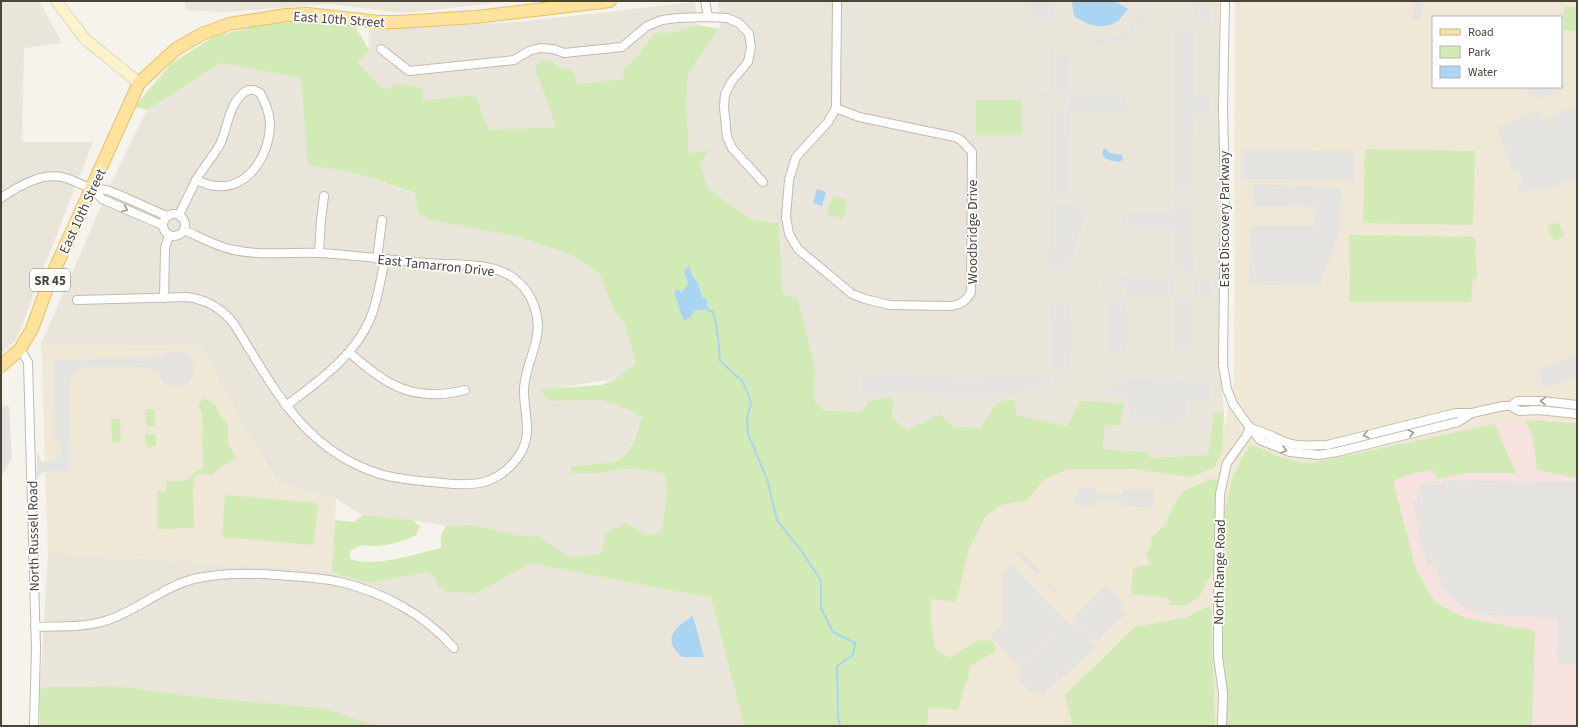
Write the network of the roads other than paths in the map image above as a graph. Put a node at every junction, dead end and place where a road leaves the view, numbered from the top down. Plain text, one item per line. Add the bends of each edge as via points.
1 (56, 1) edge
2 (610, 1) edge
3 (705, 1) edge
4 (838, 1) edge
5 (1224, 1) edge
6 (544, 5) edge
7 (708, 16) junction
8 (381, 49) dead end
9 (139, 83) junction
10 (836, 108) junction
11 (196, 180) junction
12 (763, 182) dead end
13 (92, 188) junction
14 (324, 196) dead end
15 (1, 198) edge
16 (179, 215) junction
17 (167, 216) junction
18 (382, 220) dead end
19 (162, 225) junction
20 (184, 230) junction
21 (169, 236) junction
22 (319, 253) junction
23 (381, 260) junction
24 (164, 298) junction
25 (77, 300) dead end
26 (20, 349) junction
27 (349, 352) junction
28 (1, 366) edge
29 (465, 390) dead end
30 (1577, 405) edge
31 (286, 406) junction
32 (1511, 406) junction
33 (1577, 414) edge
34 (1251, 428) junction
35 (35, 626) junction
36 (454, 648) dead end
37 (34, 726) edge
38 (1222, 726) edge

1 - 9 main road via 85,38
2 - 6 main road, East 10th Street / SR 45
3 - 7 street
4 - 10 street
5 - 34 street, East Discovery Parkway via 1223,365 1227,389 1233,404
6 - 9 main road, East 10th Street / SR 45 via 476,16 398,22 307,14 229,24 202,34 176,49
7 - 8 street via 662,20 647,26 622,48 564,54 553,49 540,48 514,60 410,71
7 - 12 street via 727,18 739,23 749,34 751,47 748,62 725,94 724,107 727,137 732,148
9 - 13 main road, East 10th Street / SR 45
10 - 10 street, Woodbridge Drive via 828,122 796,157 787,191 786,210 788,228 798,249 852,294 865,299 890,305 950,306 967,300 971,292 972,152 955,136 859,117
11 - 11 street via 219,146 229,114 237,100 248,90 258,91 268,110 270,132 267,145 255,169 240,181 228,186 212,186
11 - 16 street
13 - 15 street via 68,178 51,176 26,184
13 - 17 street via 106,190
13 -> 19 street via 102,199
13 - 26 main road, East 10th Street / SR 45 via 49,282 32,329
14 - 22 street
16 - 17 street
16 - 20 street via 185,222
17 - 19 street
18 - 23 street
19 - 21 street via 164,232
20 - 21 street via 179,235
20 - 22 street, East Tamarron Drive via 236,251
21 - 24 street via 165,248
22 - 23 street, East Tamarron Drive
23 - 27 street via 377,297 370,319
23 - 31 street, East Tamarron Drive via 490,268 512,277 527,292 536,312 538,327 524,382 528,429 518,457 501,475 479,484 461,485 393,477 360,466 331,450 311,434
24 - 25 street, East Tamarron Drive
24 - 31 street, East Tamarron Drive via 197,299 212,304 224,313 234,324
26 - 28 main road, East 10th Street / SR 45
26 - 35 street, North Russell Road via 28,362
27 - 29 street via 375,375 406,390 435,394
27 - 31 street via 323,377
30 -> 32 street via 1518,401
32 - 33 street via 1519,411
32 - 34 street via 1472,414 1456,413 1327,445 1308,446 1290,443
34 - 38 street, North Range Road via 1227,462 1220,494 1218,657 1223,693
35 - 36 street via 90,625 124,613 176,585 198,578 230,574 266,574 321,578 382,596 418,616
35 - 37 street, North Russell Road

